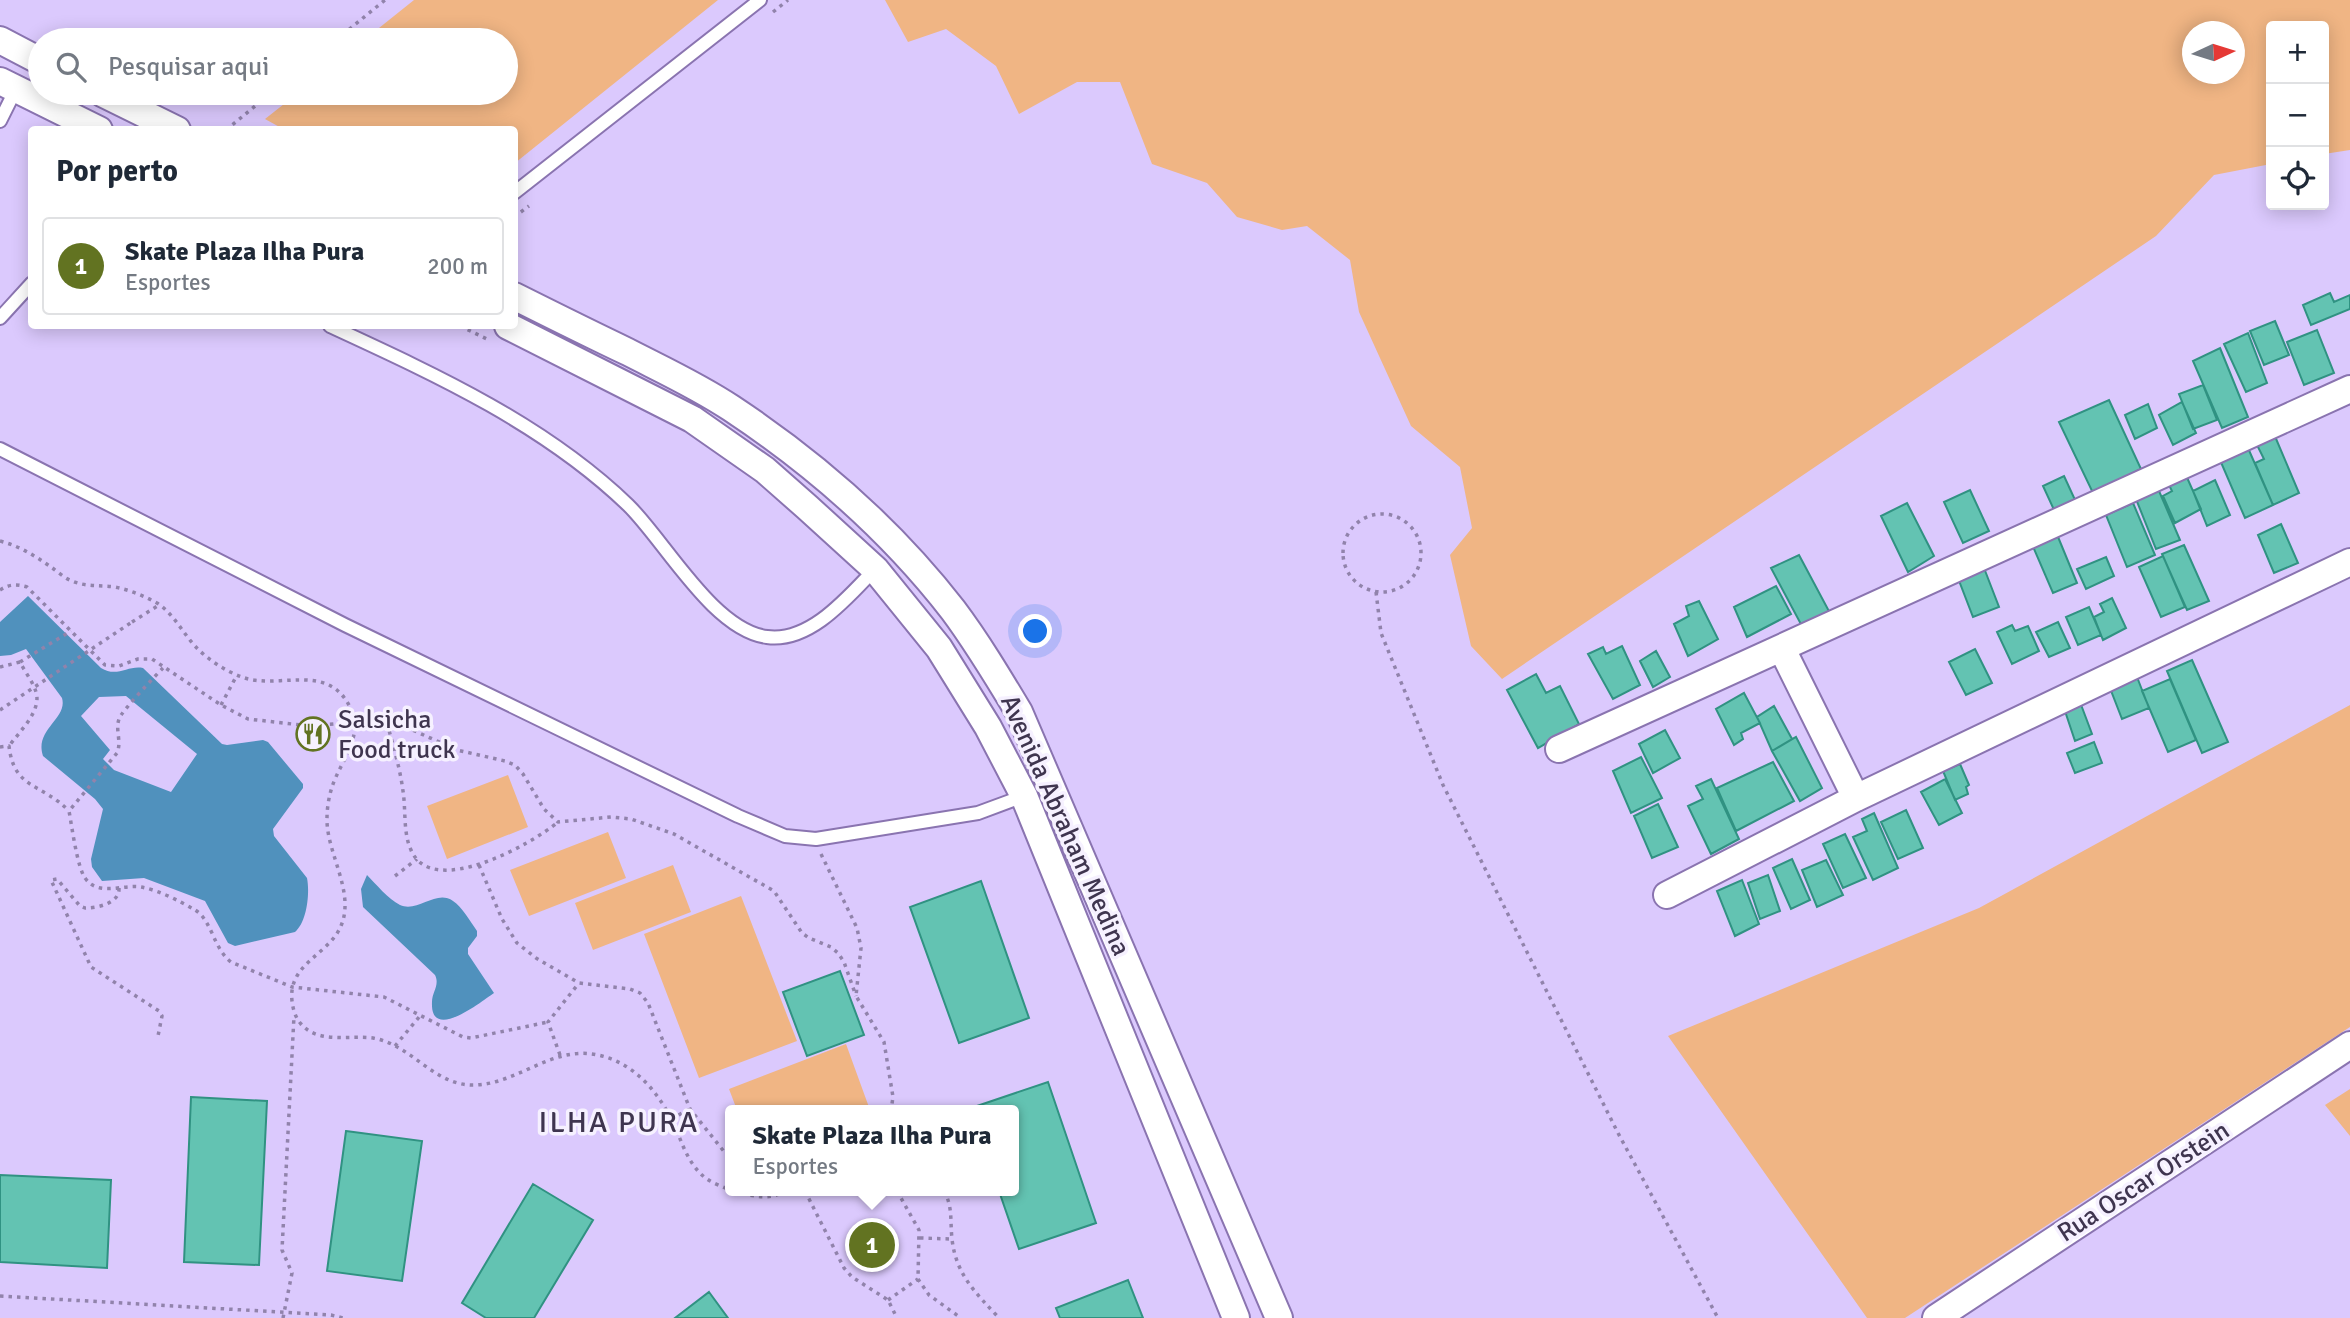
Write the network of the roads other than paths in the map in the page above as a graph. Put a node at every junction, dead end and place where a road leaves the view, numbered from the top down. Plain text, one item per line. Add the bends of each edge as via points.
1 (760, 0) edge
2 (0, 40) edge
3 (28, 55) edge
4 (8, 85) edge
5 (28, 95) edge
6 (48, 105) edge
7 (126, 105) edge
8 (0, 121) edge
9 (91, 126) edge
10 (169, 126) edge
11 (518, 190) edge
12 (28, 286) edge
13 (518, 298) edge
14 (0, 318) edge
15 (336, 329) edge
16 (502, 334) edge
17 (2350, 388) edge
18 (0, 449) edge
19 (2350, 562) edge
20 (875, 569) junction
21 (1783, 649) junction
22 (1559, 749) dead end
23 (1024, 796) junction
24 (1856, 797) junction
25 (1667, 895) dead end
26 (1118, 940) junction
27 (1086, 950) junction
28 (1137, 983) junction
29 (1105, 996) junction
30 (2350, 1045) edge
31 (1236, 1318) edge
32 (1279, 1318) edge
33 (1936, 1318) edge

1 - 11 lane
2 - 3 street
4 - 5 street
4 - 8 lane
6 - 9 street
7 - 10 street
12 - 14 lane
13 - 26 street, Avenida Abraham Medina via 729,407 872,518 952,609 1019,712
15 - 20 lane via 484,401 583,464 629,506 701,594 744,630 768,637 806,630
16 - 20 street, Avenida Abraham Medina via 660,401 729,443
17 - 21 street
18 - 23 lane via 345,625 785,836 816,839 978,813
19 - 24 street
20 - 23 street, Avenida Abraham Medina via 939,648
21 - 22 street
21 - 24 street
23 - 27 street, Avenida Abraham Medina
24 - 25 street
26 - 27 street via 1116,950 1104,958
26 - 28 street, Avenida Abraham Medina
27 - 29 street, Avenida Abraham Medina
28 - 29 street via 1119,978 1112,981
28 - 32 street, Avenida Abraham Medina
29 - 31 street, Avenida Abraham Medina
30 - 33 street, Rua Oscar Orstein

